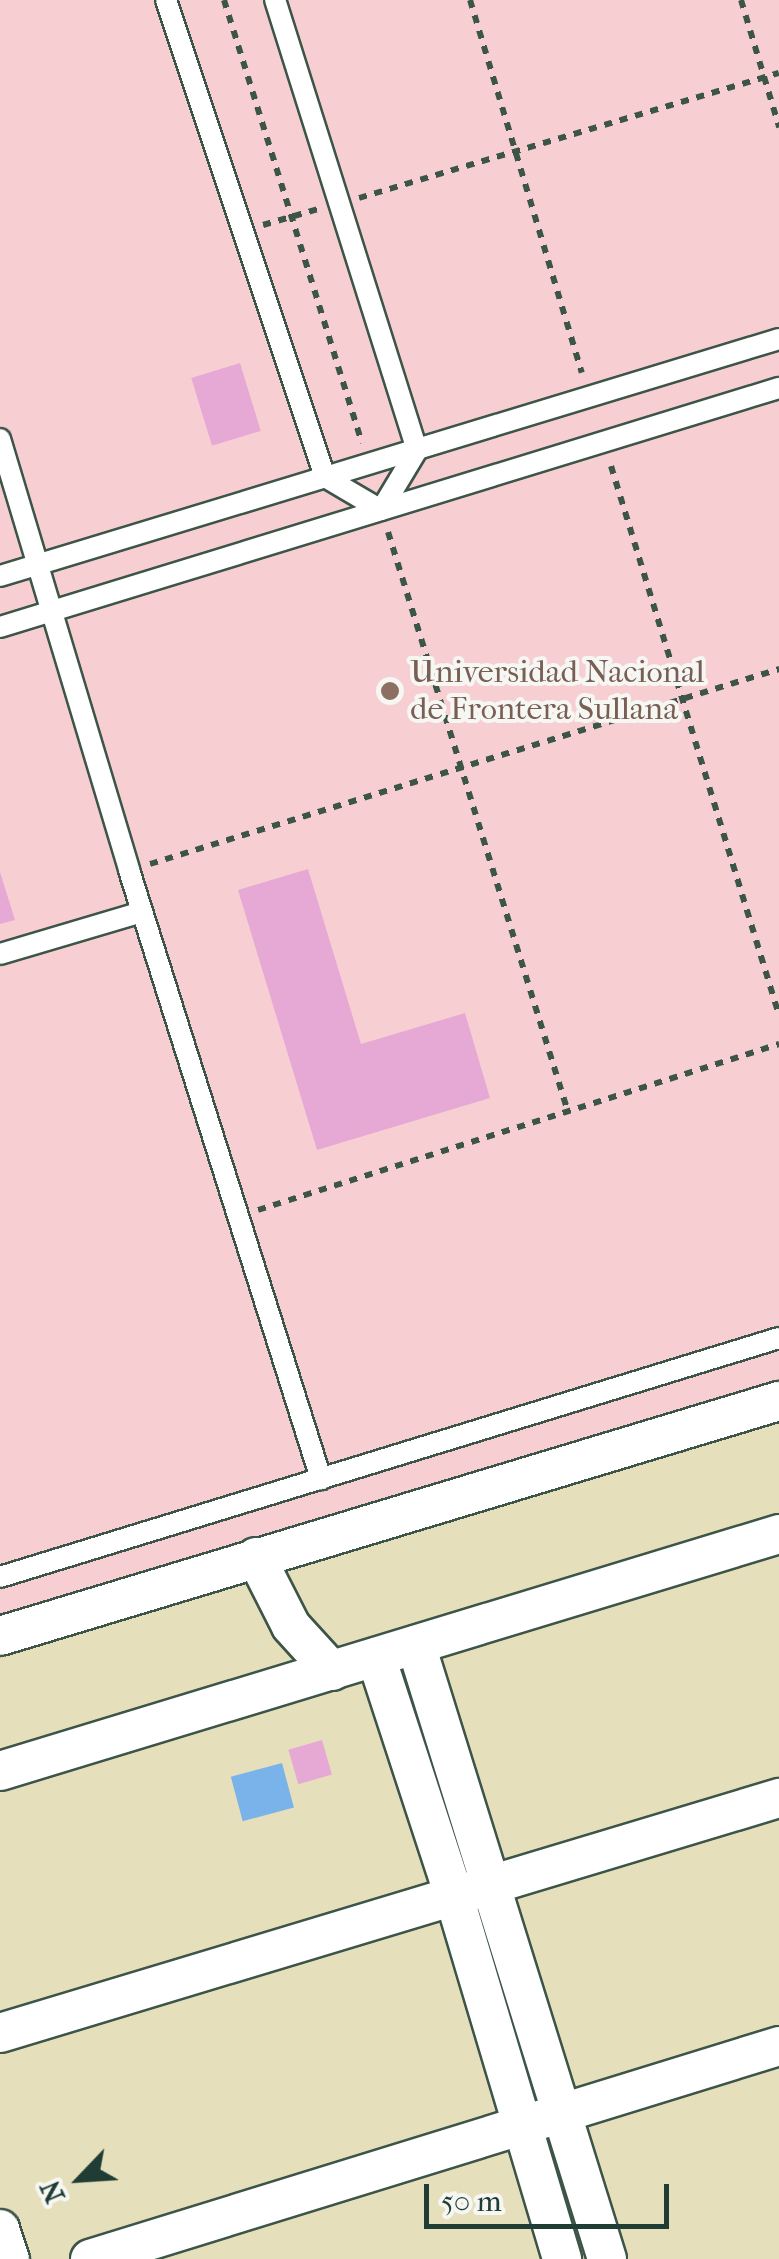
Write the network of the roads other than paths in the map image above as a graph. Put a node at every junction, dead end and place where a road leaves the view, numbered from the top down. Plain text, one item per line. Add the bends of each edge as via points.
1 (166, 0) edge
2 (275, 0) edge
3 (779, 340) edge
4 (779, 388) edge
5 (0, 439) edge
6 (417, 450) junction
7 (326, 477) junction
8 (381, 510) junction
9 (37, 565) junction
10 (0, 576) edge
11 (50, 612) junction
12 (0, 627) edge
13 (142, 912) junction
14 (0, 954) edge
15 (779, 1338) edge
16 (779, 1402) edge
17 (320, 1478) junction
18 (779, 1534) edge
19 (256, 1557) junction
20 (0, 1577) edge
21 (0, 1636) edge
22 (416, 1645) junction
23 (376, 1657) junction
24 (332, 1670) junction
25 (0, 1771) edge
26 (779, 1798) edge
27 (491, 1882) junction
28 (453, 1894) junction
29 (0, 2033) edge
30 (779, 2046) edge
31 (562, 2112) junction
32 (521, 2124) junction
33 (0, 2228) edge
34 (10, 2259) edge
35 (90, 2259) edge
36 (562, 2259) edge
37 (608, 2259) edge

1 - 7 lane
2 - 6 lane
3 - 6 lane
4 - 8 lane
5 - 9 lane
6 - 7 lane
6 - 8 lane
7 - 8 lane
7 - 9 lane
8 - 11 lane
9 - 10 lane
9 - 11 lane
11 - 12 lane
11 - 13 lane
13 - 14 lane
13 - 17 lane
15 - 17 lane
16 - 19 street
17 - 20 lane
18 - 22 street
19 - 21 street
19 - 24 street via 291,1626
22 - 23 street
22 - 27 street
23 - 24 street
23 - 28 street
24 - 25 street
26 - 27 street
27 - 28 street
27 - 31 street
28 - 29 street
28 - 32 street
30 - 31 street
31 - 32 street
31 - 37 street
32 - 35 street
32 - 36 street
33 - 34 street

